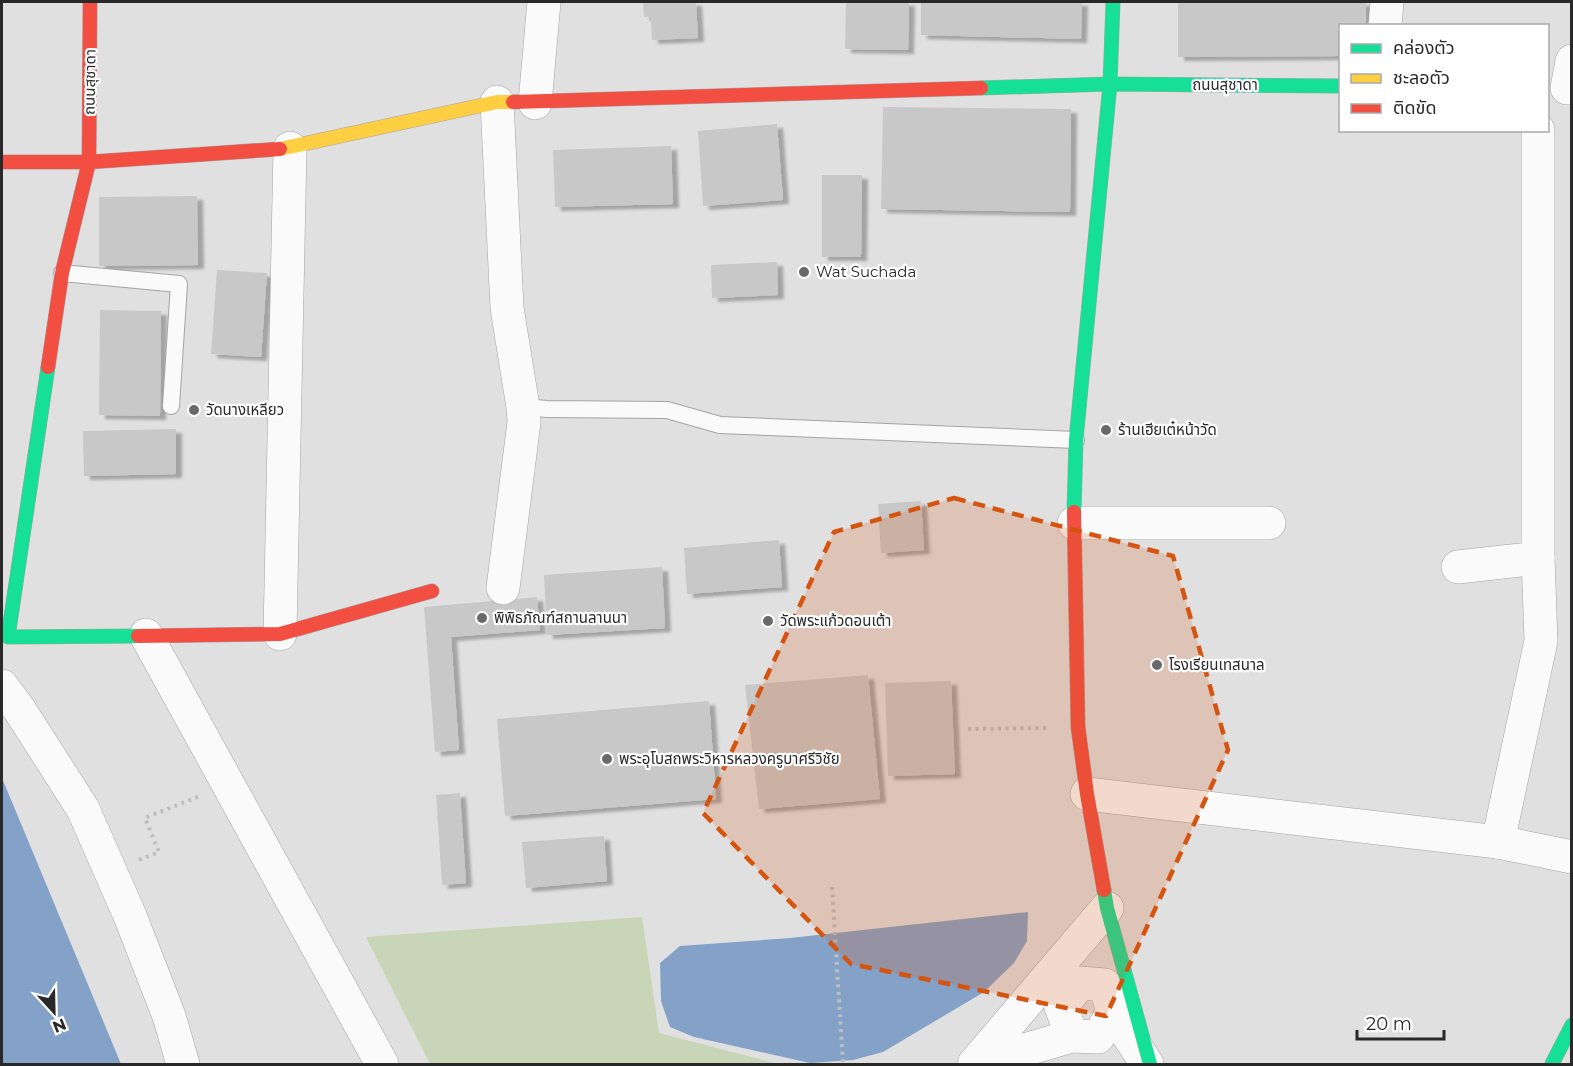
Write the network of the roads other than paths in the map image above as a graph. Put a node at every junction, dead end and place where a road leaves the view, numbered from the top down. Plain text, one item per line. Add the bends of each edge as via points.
1 (90, 2) edge
2 (544, 2) edge
3 (1113, 2) edge
4 (1387, 2) edge
5 (1385, 24) edge
6 (1110, 84) junction
7 (1339, 86) edge
8 (497, 102) junction
9 (535, 103) junction
10 (1538, 132) edge
11 (290, 148) junction
12 (2, 162) edge
13 (89, 162) junction
14 (62, 273) junction
15 (171, 406) dead end
16 (523, 407) junction
17 (1076, 440) junction
18 (1074, 523) junction
19 (1269, 523) dead end
20 (1538, 558) junction
21 (1458, 567) dead end
22 (503, 588) dead end
23 (432, 591) dead end
24 (280, 634) junction
25 (146, 635) junction
26 (2, 686) edge
27 (1087, 794) junction
28 (1498, 842) junction
29 (1572, 857) edge
30 (1107, 908) junction
31 (1088, 1010) junction
32 (1572, 1025) edge
33 (183, 1065) edge
34 (382, 1065) edge
35 (975, 1065) edge
36 (1142, 1065) edge
37 (1149, 1065) edge
38 (1552, 1065) edge

1 - 13 street, ถนนสุชาดา
2 - 9 street
3 - 6 street
4 - 5 street
6 - 7 street, ถนนสุชาดา
6 - 9 street, ถนนสุชาดา
6 - 17 street
8 - 9 street, ถนนสุชาดา
8 - 11 street, ถนนสุชาดา
8 - 16 street via 507,308
10 - 20 street
11 - 13 street, ถนนสุชาดา
11 - 24 street
12 - 13 street, ถนนสุชาดา
13 - 14 street, ถนนสุชาดา
14 - 15 lane via 179,284
14 - 25 street, ถนนสุชาดา via 8,637
16 - 17 lane via 667,410 720,425 759,428
16 - 22 street
17 - 18 street
18 - 19 street
18 - 27 street via 1078,727
20 - 21 street
20 - 28 street via 1541,641
23 - 24 street
24 - 25 street
25 - 34 street
26 - 33 street via 83,809 169,1016
27 - 28 street
27 - 30 street
28 - 29 street
30 - 31 street
30 - 35 street
30 - 37 street
31 - 35 street
31 - 36 street
31 - 37 street
32 - 38 street

